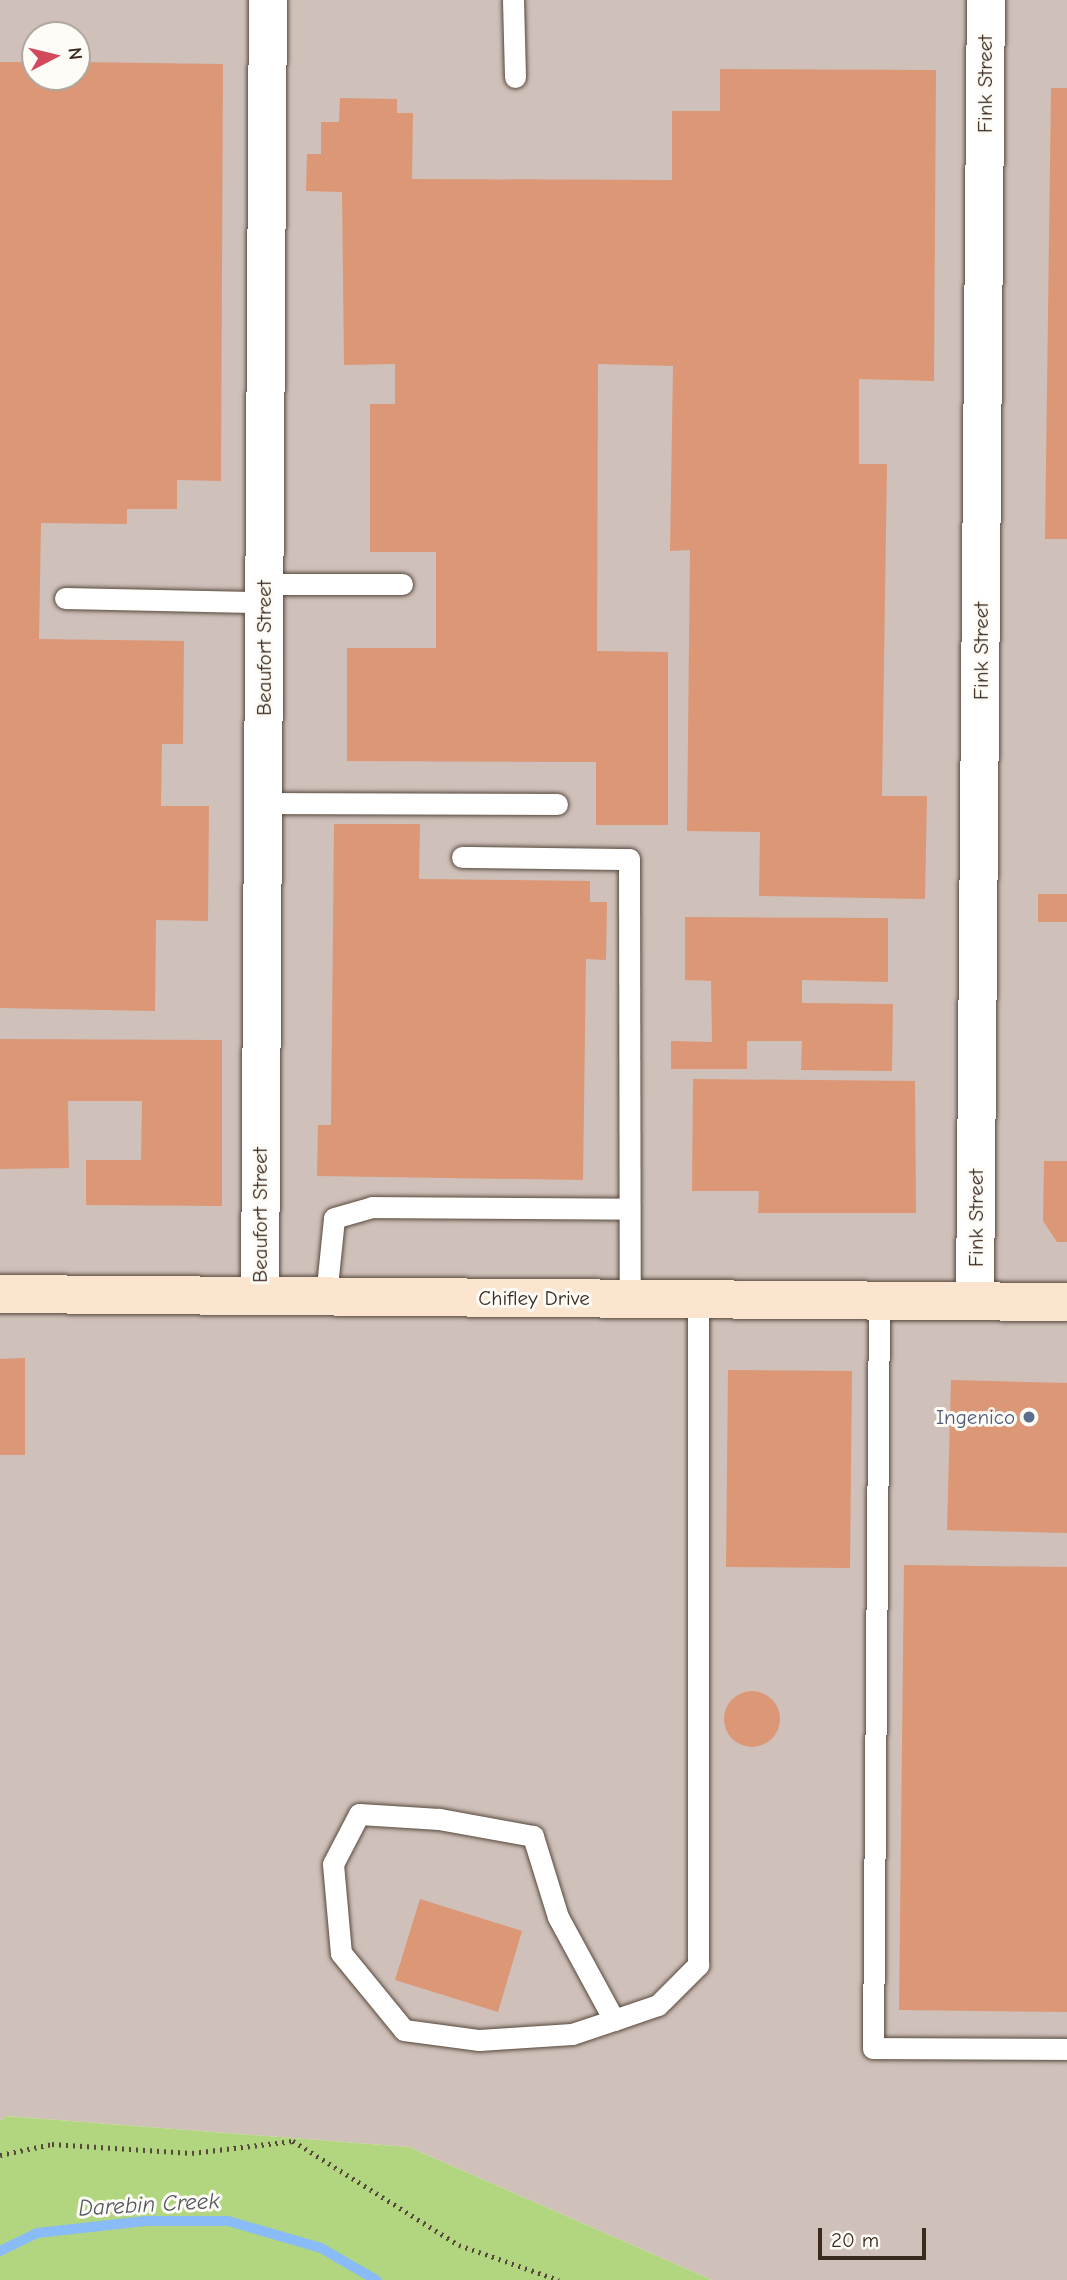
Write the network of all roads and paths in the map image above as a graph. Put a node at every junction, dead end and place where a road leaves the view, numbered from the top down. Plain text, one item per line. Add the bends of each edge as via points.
1 (268, 0) edge
2 (513, 0) edge
3 (986, 0) edge
4 (515, 78) dead end
5 (402, 584) dead end
6 (264, 593) junction
7 (65, 598) dead end
8 (263, 803) junction
9 (557, 804) dead end
10 (463, 857) dead end
11 (628, 1209) junction
12 (0, 1294) edge
13 (260, 1296) junction
14 (326, 1296) junction
15 (630, 1299) junction
16 (698, 1299) junction
17 (879, 1301) junction
18 (975, 1301) junction
19 (1067, 1302) edge
20 (614, 2020) junction
21 (1067, 2049) edge
22 (0, 2155) edge
23 (559, 2280) edge

1 - 6 street, Beaufort Street
2 - 4 lane
3 - 18 street, Fink Street
5 - 6 lane
6 - 7 lane
6 - 8 street, Beaufort Street
8 - 9 lane
8 - 13 street, Beaufort Street
10 - 11 lane via 629,859
11 - 14 lane via 372,1208 334,1218
11 - 15 lane
12 - 13 street, Chifley Drive
13 - 14 street, Chifley Drive
14 - 15 street, Chifley Drive
15 - 16 street, Chifley Drive
16 - 17 street, Chifley Drive
16 - 20 lane via 698,1965 658,2005
17 - 18 street, Chifley Drive
17 - 21 lane via 873,2048
18 - 19 street, Chifley Drive
20 - 20 lane via 572,2034 479,2040 404,2030 341,1953 333,1864 359,1814 439,1819 533,1836 558,1917
22 - 23 path via 51,2144 192,2153 293,2141 459,2245

